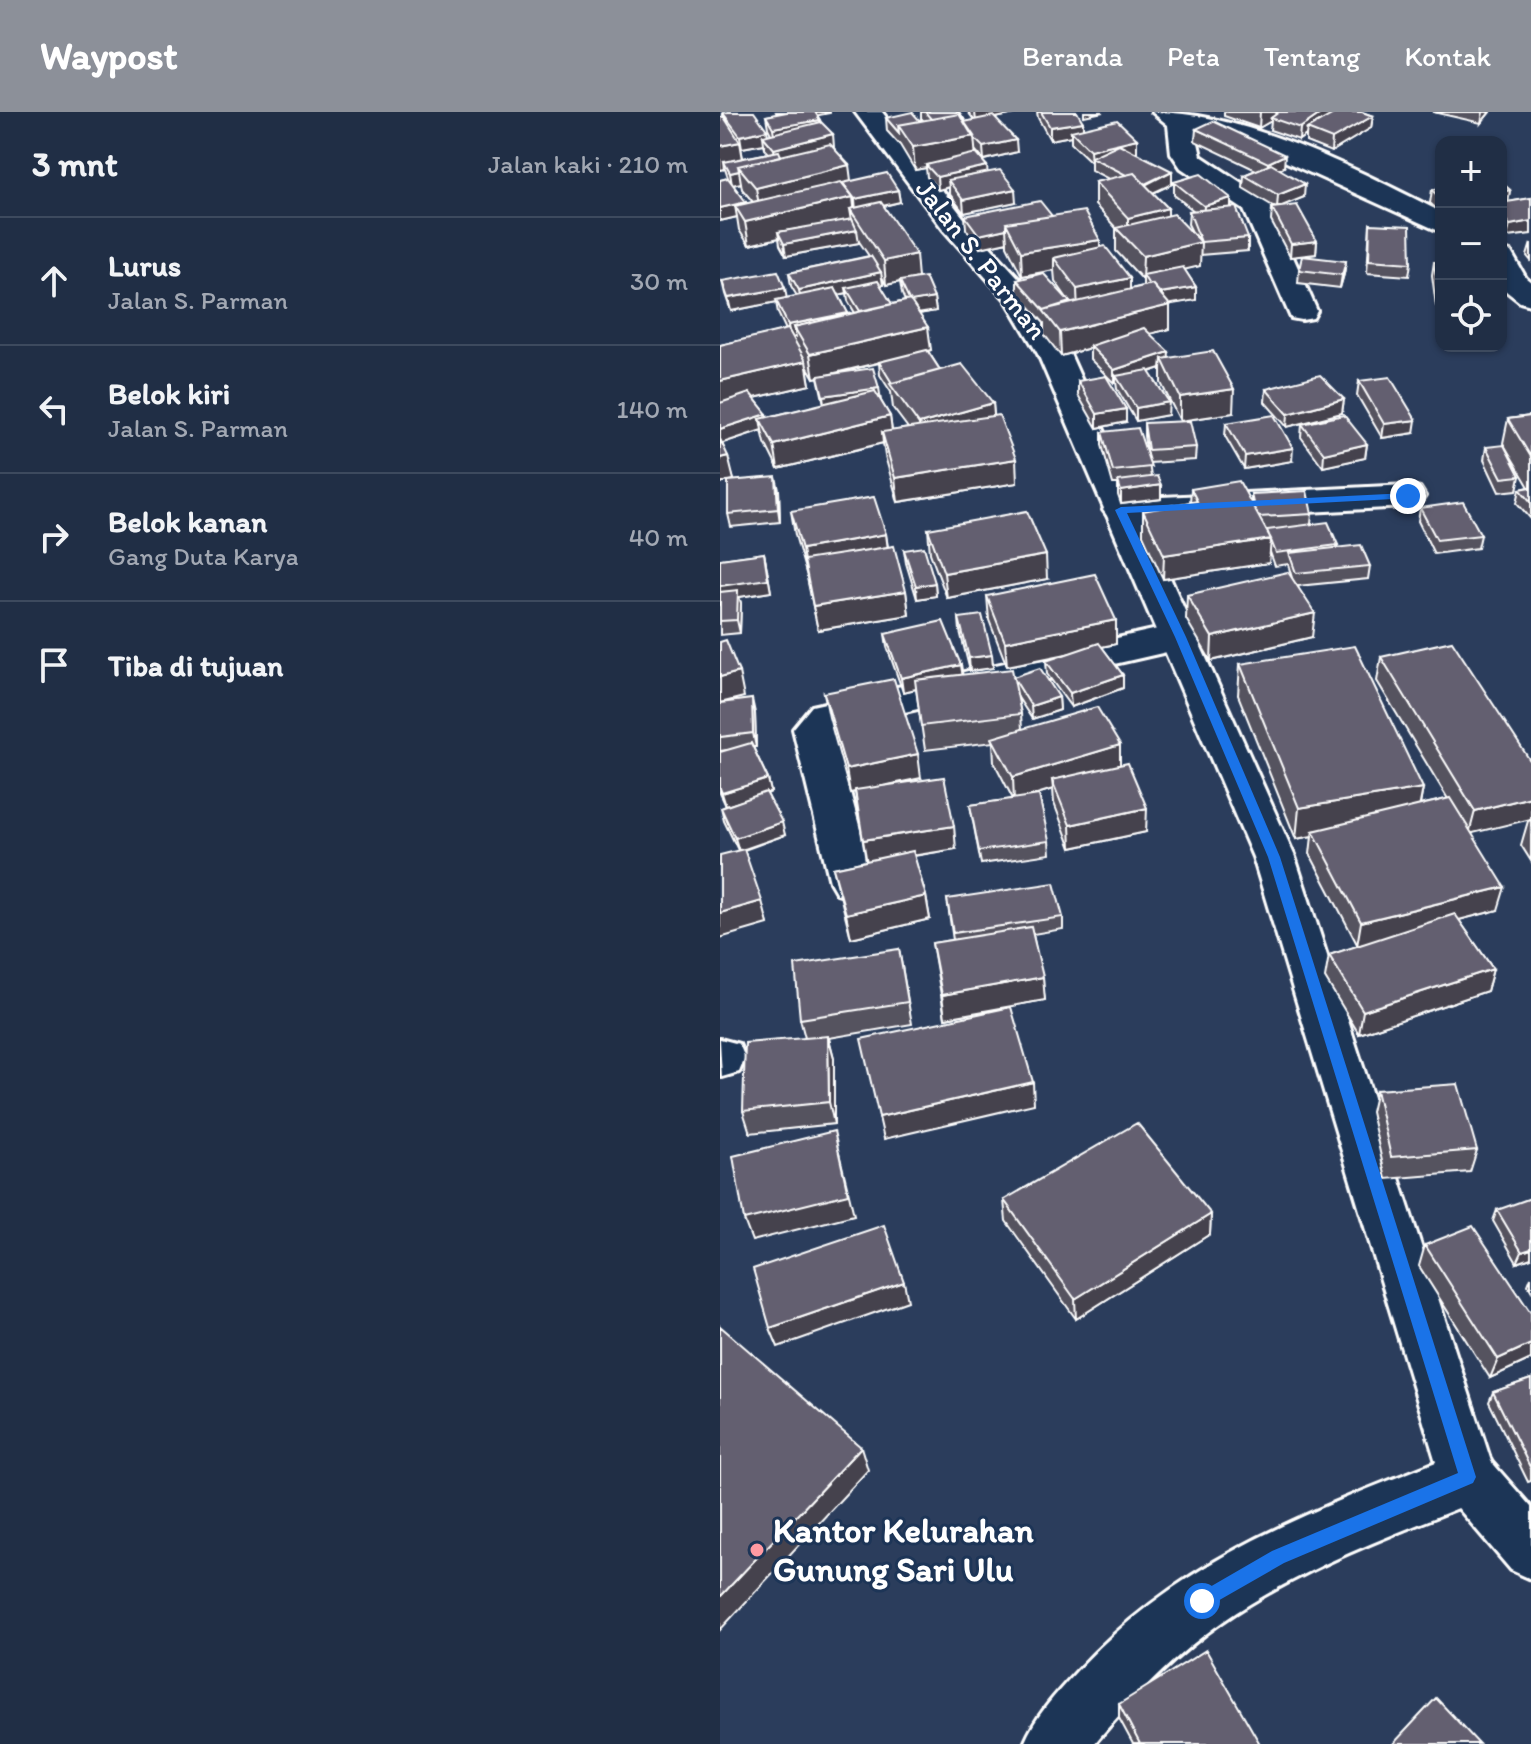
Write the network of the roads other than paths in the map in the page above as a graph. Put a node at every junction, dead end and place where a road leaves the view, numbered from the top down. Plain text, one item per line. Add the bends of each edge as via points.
1 (868, 112) edge
2 (1173, 118) edge
3 (1435, 220) edge
4 (1507, 270) edge
5 (1531, 296) edge
6 (1302, 311) dead end
7 (1408, 496) dead end
8 (1121, 510) junction
9 (1180, 637) junction
10 (852, 882) edge
11 (1468, 1477) junction
12 (1531, 1550) edge
13 (1055, 1744) edge

1 - 8 main road, Jalan S. Parman via 1034,319
2 - 3 main road via 1248,137 1307,160
2 - 6 main road via 1191,162 1247,198 1262,214
4 - 5 main road via 1513,283
7 - 8 main road
8 - 9 main road, Jalan S. Parman
9 - 10 main road via 826,716 813,729
9 - 11 main road, Jalan S. Parman via 1274,857
11 - 12 main road
11 - 13 main road via 1278,1557 1202,1601 1131,1659

